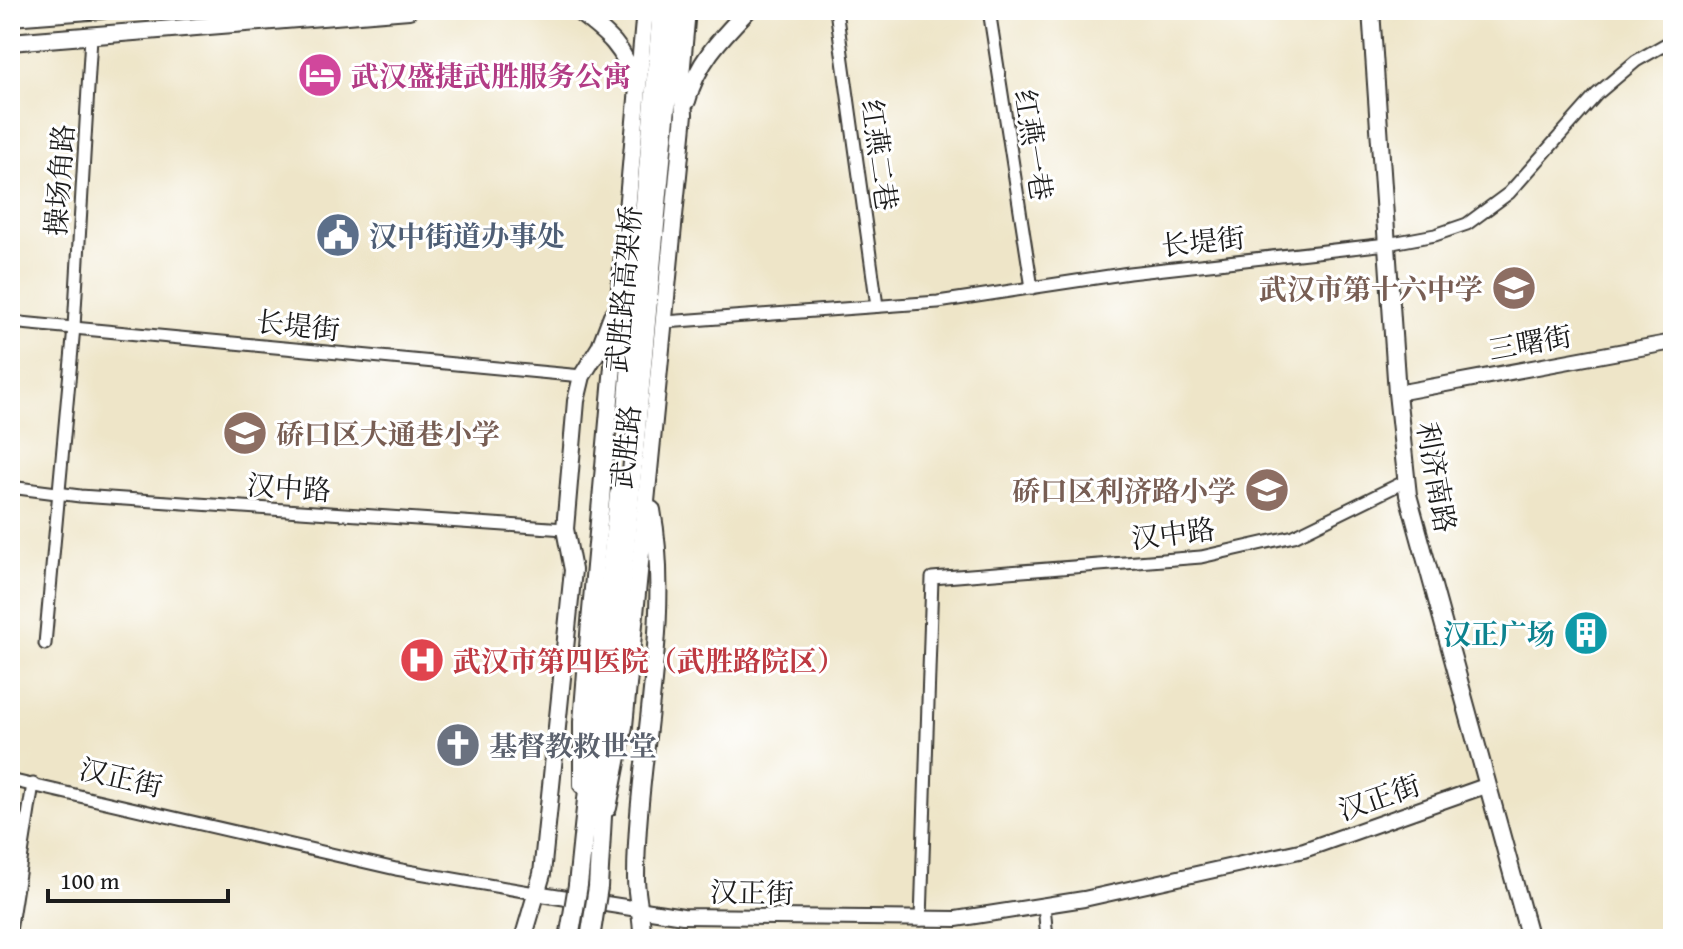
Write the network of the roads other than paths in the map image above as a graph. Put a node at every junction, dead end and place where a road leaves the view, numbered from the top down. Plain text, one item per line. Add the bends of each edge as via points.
1 (103, 10) edge
2 (409, 10) edge
3 (576, 10) edge
4 (645, 10) edge
5 (662, 10) edge
6 (675, 10) edge
7 (687, 10) edge
8 (748, 10) edge
9 (836, 10) edge
10 (989, 10) edge
11 (1371, 10) edge
12 (10, 17) edge
13 (91, 37) junction
14 (1673, 40) edge
15 (10, 42) edge
16 (635, 95) junction
17 (684, 114) junction
18 (1387, 244) junction
19 (1032, 288) junction
20 (619, 290) junction
21 (877, 306) junction
22 (10, 322) edge
23 (665, 322) junction
24 (74, 327) junction
25 (1673, 342) edge
26 (582, 376) junction
27 (1397, 393) junction
28 (1406, 481) junction
29 (10, 487) edge
30 (649, 489) junction
31 (61, 494) junction
32 (565, 529) junction
33 (573, 570) junction
34 (590, 622) junction
35 (45, 644) dead end
36 (598, 763) junction
37 (10, 780) edge
38 (33, 784) junction
39 (1488, 785) junction
40 (584, 828) junction
41 (603, 832) junction
42 (535, 893) junction
43 (1044, 905) junction
44 (640, 910) junction
45 (921, 920) junction
46 (10, 931) edge
47 (523, 939) edge
48 (569, 939) edge
49 (590, 939) edge
50 (642, 939) edge
51 (1047, 939) edge
52 (1530, 939) edge

1 - 12 main road
2 - 13 main road
3 - 16 main road via 613,38
4 - 16 main road, 武胜路
5 - 36 main road, 武胜路高架桥
6 - 36 main road, 武胜路高架桥
7 - 17 main road, 武胜路 via 681,76
8 - 17 main road via 699,67
9 - 21 street, 红燕二巷
10 - 19 street, 红燕一巷
11 - 18 main road, 利济南路
13 - 15 main road
13 - 24 street, 操场角路
14 - 18 street, 长堤街 via 1636,61 1597,94 1509,193 1467,224
16 - 20 main road, 武胜路
17 - 23 main road, 武胜路
18 - 19 street, 长堤街
18 - 27 main road, 利济南路
19 - 21 street, 长堤街
20 - 26 main road via 600,347
20 - 34 main road, 武胜路
21 - 23 street, 长堤街
22 - 24 street, 长堤街
23 - 30 main road, 武胜路
24 - 26 street, 长堤街
24 - 31 street, 操场角路
25 - 27 street, 三曙街
26 - 32 main road
27 - 28 main road, 利济南路
28 - 39 main road, 利济南路
28 - 45 street, 汉中路 via 1294,536 1201,557 932,578
29 - 31 street, 汉中路
30 - 41 main road, 武胜路 via 624,726
30 - 44 main road via 657,538 657,597 636,879
31 - 32 street, 汉中路
31 - 35 street, 操场角路
32 - 33 main road
33 - 34 main road
33 - 42 main road via 542,874
34 - 40 main road, 武胜路 via 581,749
36 - 40 main road
36 - 41 main road
37 - 38 street, 汉正街
38 - 42 street, 汉正街 via 431,877
38 - 46 street
39 - 43 street, 汉正街 via 1304,850
39 - 52 main road, 利济南路
40 - 48 main road, 武胜路, bridge
41 - 49 main road, 武胜路, bridge
42 - 44 street, 汉正街
42 - 47 main road
43 - 45 street, 汉正街
43 - 51 street
44 - 45 street, 汉正街 via 683,916
44 - 50 main road

